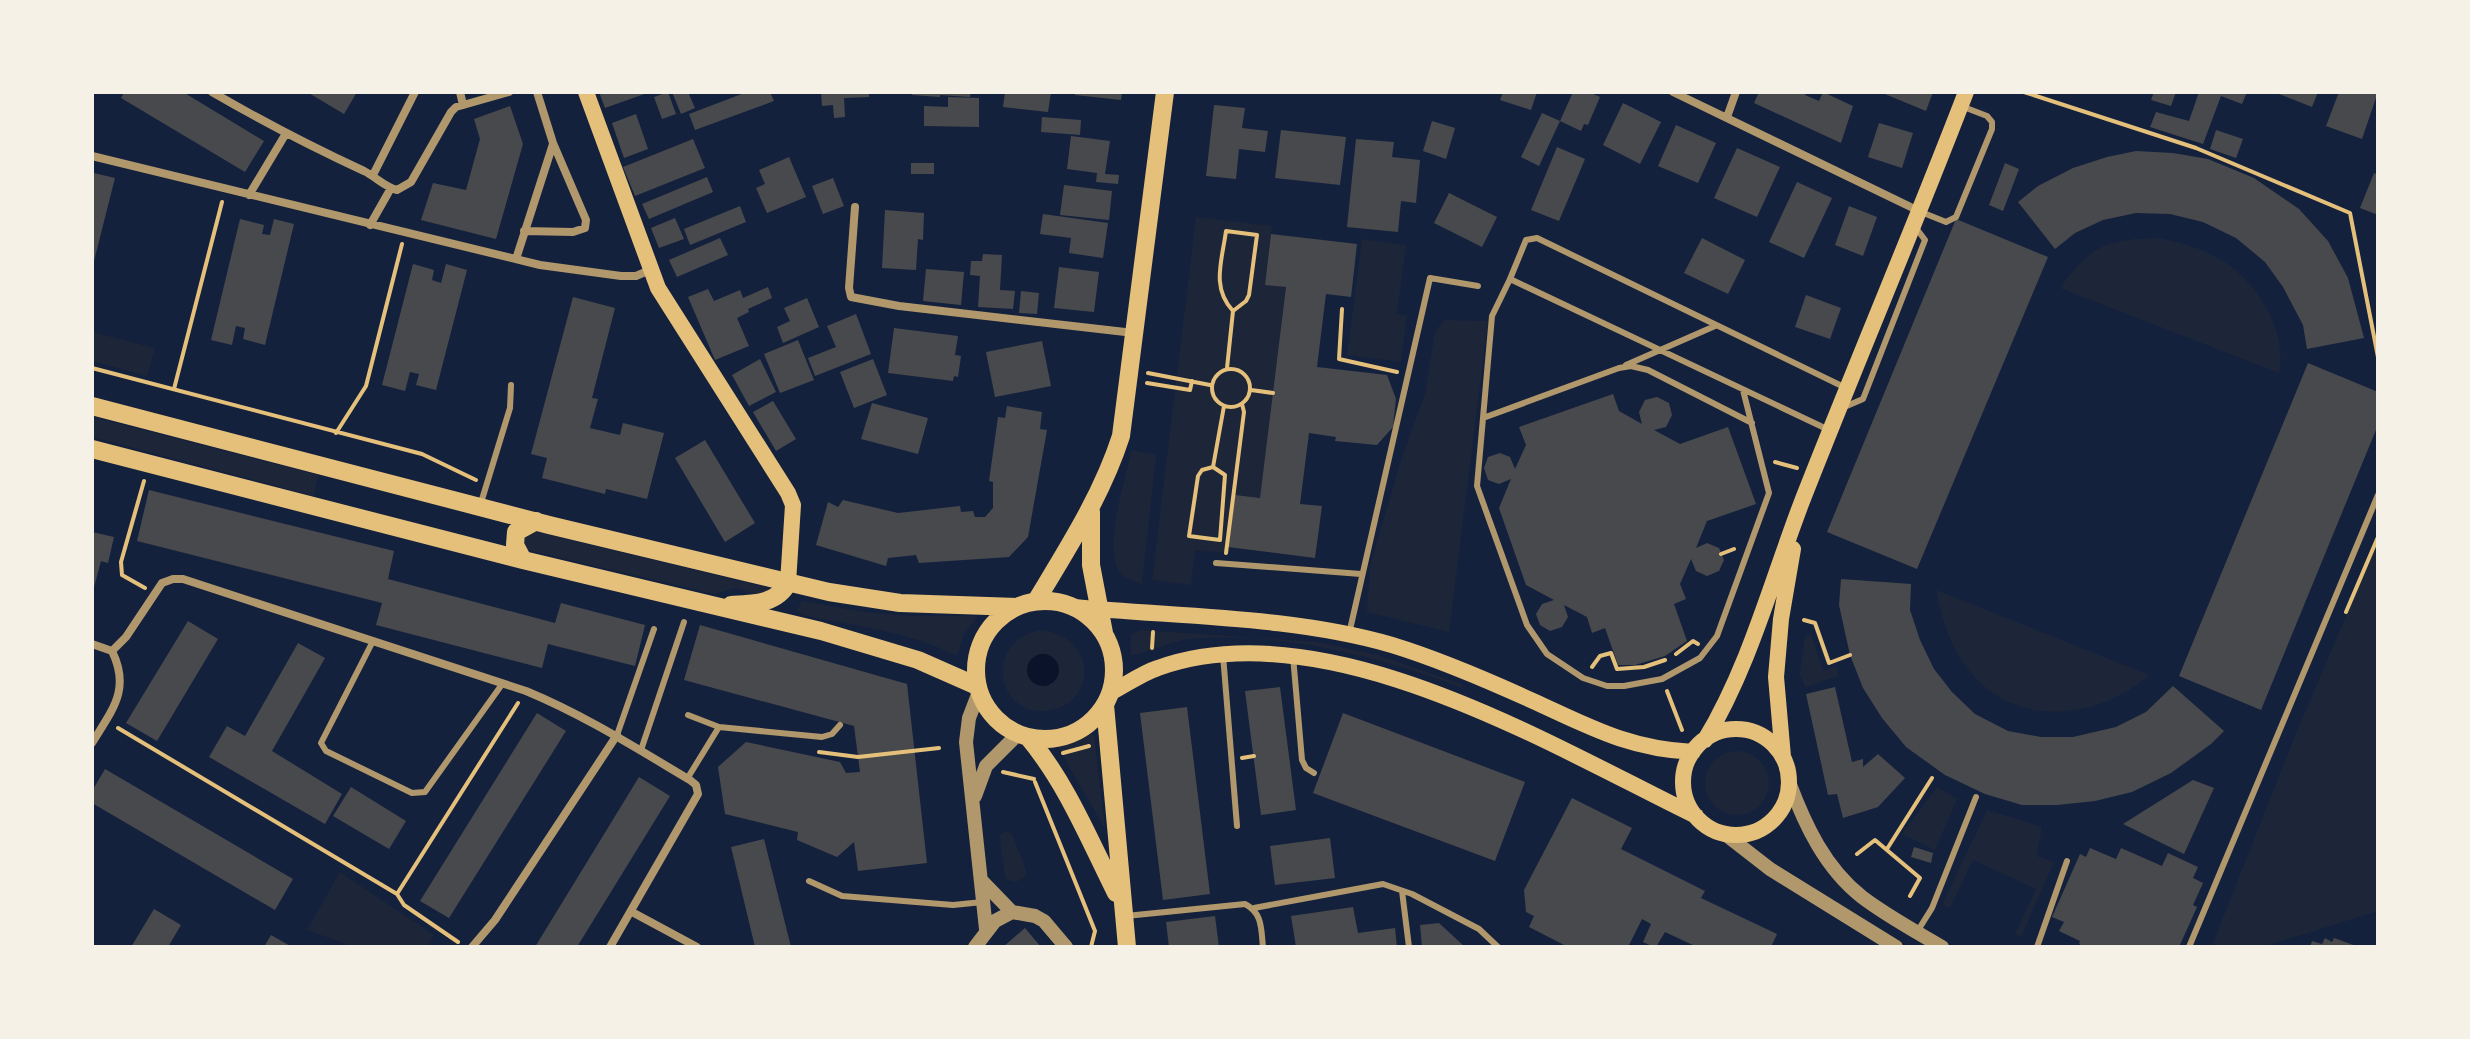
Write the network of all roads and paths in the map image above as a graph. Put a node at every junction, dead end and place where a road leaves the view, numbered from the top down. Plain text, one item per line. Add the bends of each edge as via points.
1 (212, 92) edge
2 (415, 92) edge
3 (460, 92) edge
4 (509, 92) edge
5 (537, 92) edge
6 (586, 92) edge
7 (1165, 92) edge
8 (1673, 92) edge
9 (1736, 92) edge
10 (2024, 92) edge
11 (1963, 99) edge
12 (463, 105) junction
13 (1727, 117) junction
14 (285, 135) junction
15 (553, 143) junction
16 (92, 156) edge
17 (373, 175) junction
18 (391, 188) junction
19 (225, 189) junction
20 (249, 195) junction
21 (855, 207) dead end
22 (1916, 218) junction
23 (370, 225) junction
24 (524, 231) junction
25 (404, 233) junction
26 (516, 259) junction
27 (650, 270) junction
28 (1510, 279) junction
29 (1478, 286) dead end
30 (1342, 309) dead end
31 (1233, 311) junction
32 (1715, 326) junction
33 (1135, 333) junction
34 (1660, 351) junction
35 (2378, 357) edge
36 (92, 368) edge
37 (1227, 368) junction
38 (1619, 368) junction
39 (1129, 375) junction
40 (1408, 375) junction
41 (1192, 381) junction
42 (511, 385) dead end
43 (1211, 385) junction
44 (1847, 388) junction
45 (174, 389) junction
46 (1250, 390) junction
47 (1743, 390) junction
48 (1273, 393) dead end
49 (1242, 404) junction
50 (92, 406) edge
51 (1224, 406) junction
52 (1838, 410) junction
53 (1483, 418) junction
54 (1752, 423) junction
55 (1830, 431) junction
56 (336, 433) junction
57 (92, 449) edge
58 (1213, 467) junction
59 (144, 479) dead end
60 (486, 484) junction
61 (2378, 495) edge
62 (480, 506) junction
63 (1800, 508) junction
64 (1091, 509) junction
65 (536, 521) junction
66 (523, 560) junction
67 (1216, 563) dead end
68 (1225, 563) junction
69 (1361, 574) junction
70 (788, 583) junction
71 (155, 593) junction
72 (1036, 601) junction
73 (714, 606) junction
74 (1017, 607) junction
75 (1074, 607) junction
76 (1100, 610) junction
77 (1804, 620) dead end
78 (684, 622) dead end
79 (654, 629) dead end
80 (1153, 630) dead end
81 (1104, 634) junction
82 (1349, 634) junction
83 (373, 641) junction
84 (1693, 641) dead end
85 (92, 644) edge
86 (1152, 648) dead end
87 (112, 651) junction
88 (1223, 655) junction
89 (1850, 655) dead end
90 (1293, 656) junction
91 (1600, 656) dead end
92 (1662, 679) junction
93 (503, 683) junction
94 (978, 689) junction
95 (526, 691) junction
96 (1108, 699) junction
97 (688, 715) dead end
98 (106, 721) junction
99 (840, 725) dead end
100 (719, 727) junction
101 (1682, 730) dead end
102 (617, 735) junction
103 (1023, 736) junction
104 (92, 743) edge
105 (1095, 744) dead end
106 (1699, 746) junction
107 (939, 748) dead end
108 (641, 750) junction
109 (806, 750) dead end
110 (1062, 753) dead end
111 (1784, 758) junction
112 (1041, 767) dead end
113 (1001, 771) dead end
114 (1314, 773) dead end
115 (1932, 778) dead end
116 (687, 779) junction
117 (1034, 779) junction
118 (1789, 782) junction
119 (1976, 797) dead end
120 (973, 805) junction
121 (1696, 816) junction
122 (1237, 826) dead end
123 (1725, 834) junction
124 (1887, 849) junction
125 (1857, 854) dead end
126 (2067, 861) dead end
127 (981, 879) junction
128 (809, 881) dead end
129 (1402, 891) junction
130 (397, 894) junction
131 (1910, 896) dead end
132 (983, 902) junction
133 (1254, 908) junction
134 (1122, 909) junction
135 (632, 912) junction
136 (1012, 912) junction
137 (986, 929) junction
138 (1917, 932) junction
139 (469, 947) edge
140 (610, 947) edge
141 (697, 947) edge
142 (975, 947) edge
143 (1066, 947) edge
144 (1091, 947) edge
145 (1127, 947) edge
146 (1263, 947) edge
147 (1409, 947) edge
148 (1498, 947) edge
149 (1896, 947) edge
150 (1942, 947) edge
151 (2037, 947) edge
152 (2189, 947) edge

1 - 14 street
2 - 17 street
3 - 12 street
4 - 12 street
5 - 15 street
6 - 27 main road
7 - 33 main road
8 - 13 street
9 - 13 street
10 - 35 path via 2196,148 2350,213
11 - 22 main road
11 - 22 lane via 1987,116 1992,129 1956,217 1946,222
12 - 18 street via 451,112 411,182
13 - 22 street
14 - 17 street
14 - 20 street
15 - 24 street
15 - 24 street via 586,225 573,232
16 - 19 street
17 - 18 street
18 - 23 street
19 - 20 street
19 - 45 path
20 - 23 street
21 - 33 street via 851,297
22 - 44 main road
22 - 52 lane via 1925,240 1863,399
23 - 25 street
24 - 26 street
25 - 26 street
25 - 56 path via 366,386
26 - 27 street via 621,276
27 - 70 main road via 788,493 793,505
28 - 32 lane via 1526,240 1537,238
28 - 34 lane
28 - 53 lane via 1492,316
29 - 40 lane via 1430,278
30 - 40 path via 1339,359
31 - 31 path via 1249,295 1257,235 1226,231 1219,287
31 - 37 path
32 - 34 lane
32 - 44 lane
33 - 39 main road
34 - 38 lane
34 - 47 lane
36 - 45 path
37 - 43 path
37 - 46 path via 1247,376
38 - 53 lane
38 - 54 lane via 1648,370
39 - 41 path
39 - 41 path via 1190,390
39 - 64 main road via 1121,436
40 - 69 lane
41 - 43 path
42 - 60 lane via 510,408
43 - 51 path via 1214,398
44 - 52 main road
45 - 56 path
46 - 48 path
46 - 49 path
47 - 54 lane
47 - 55 lane
49 - 51 path
49 - 68 path
50 - 62 main road
51 - 58 path
52 - 55 main road
53 - 92 lane via 1480,500 1527,625 1540,645 1567,670 1607,686
54 - 92 lane via 1769,483 1764,511 1717,636 1700,658
55 - 63 main road
56 - 60 path via 422,454
57 - 66 main road
58 - 58 path via 1198,476 1189,536 1220,540 1226,485 1225,475
59 - 71 path via 122,575
60 - 62 lane
61 - 152 lane
62 - 65 main road
63 - 106 main road via 1736,678
63 - 111 main road via 1777,663
64 - 72 main road
64 - 76 main road via 1091,565
65 - 66 main road via 516,532 515,545
65 - 70 main road
66 - 73 main road
67 - 68 lane
68 - 69 lane
69 - 82 lane
70 - 73 main road via 780,595 763,602
70 - 74 main road via 900,603
71 - 83 street via 162,583 183,579
71 - 87 street
72 - 74 main road
72 - 75 main road
73 - 94 main road via 898,653
74 - 94 main road via 994,622 980,645
75 - 76 main road
75 - 81 main road
76 - 81 main road
76 - 82 main road
77 - 89 path via 1815,623 1829,663
78 - 108 lane
79 - 102 lane
80 - 86 path
81 - 96 main road via 1113,657
82 - 106 main road via 1454,667 1618,740 1666,751
83 - 93 street
83 - 93 lane via 321,743 326,751 412,793 425,792
84 - 91 path via 1670,658 1617,669 1611,653
85 - 87 street
87 - 98 street via 122,675 121,689
88 - 90 main road
88 - 96 main road via 1156,668
88 - 122 lane
90 - 114 lane via 1302,760
90 - 121 main road via 1392,677 1451,698
92 - 101 path
93 - 95 street
94 - 103 main road via 998,721
94 - 120 street via 967,727
95 - 102 street
95 - 130 path
96 - 103 main road via 1078,731 1053,739
96 - 134 main road
97 - 100 lane
98 - 104 street
98 - 130 path
99 - 100 lane via 822,737
100 - 116 lane
102 - 108 street
102 - 139 street via 495,920
103 - 120 street via 986,766
103 - 134 main road via 1068,793
105 - 110 path
106 - 111 main road via 1716,734 1742,730 1767,739
106 - 121 main road via 1688,762 1684,784
107 - 109 path via 858,757
108 - 116 street
111 - 118 main road
112 - 117 path
113 - 117 path
115 - 124 path
116 - 135 street via 696,785 696,801
117 - 144 path via 1095,931
118 - 123 main road via 1784,805 1770,823 1748,834
118 - 138 street via 1812,835 1847,884
119 - 138 lane via 1932,908
120 - 127 street
121 - 123 main road
123 - 149 street via 1770,869
124 - 125 path via 1875,840
124 - 131 path via 1920,878
126 - 151 lane
127 - 132 street
127 - 136 street
128 - 132 lane via 842,896 953,905
129 - 133 lane via 1383,884
129 - 147 lane
129 - 148 lane via 1479,929
130 - 139 path via 404,905
132 - 137 street
133 - 134 lane via 1245,904
133 - 146 lane
134 - 145 main road
135 - 140 street
135 - 141 street
136 - 137 street
136 - 143 street via 1044,921
137 - 142 street
138 - 150 street

